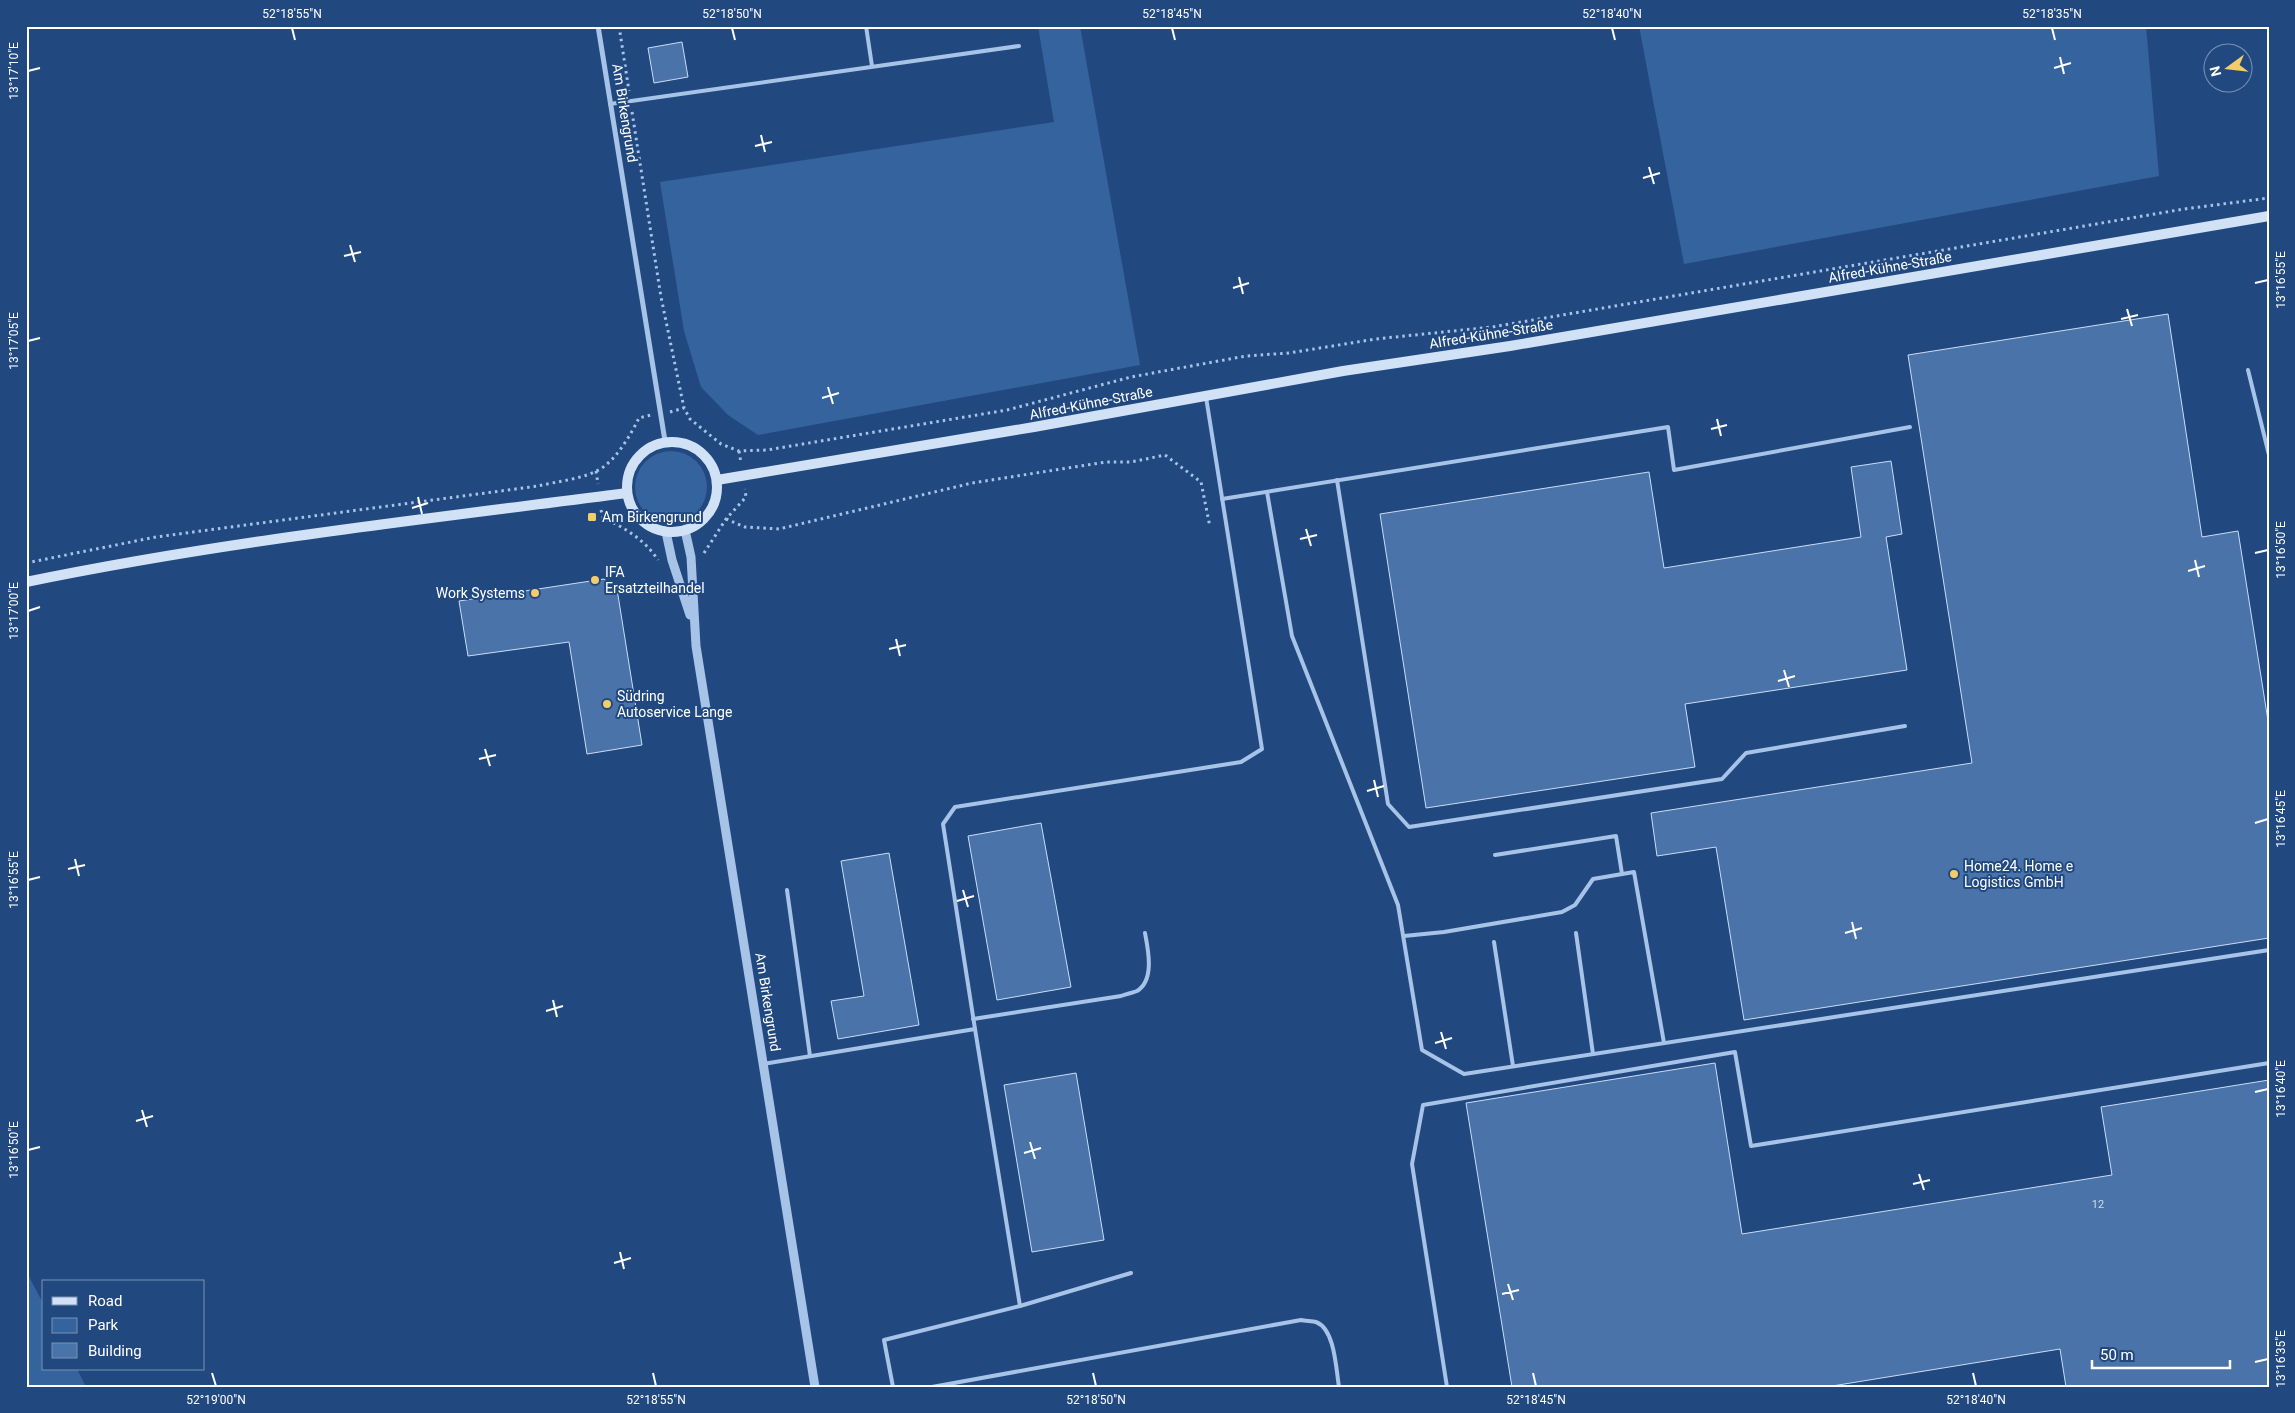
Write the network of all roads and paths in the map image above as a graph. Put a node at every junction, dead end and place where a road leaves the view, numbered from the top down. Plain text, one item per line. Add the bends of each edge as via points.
1 (598, 26) edge
2 (619, 26) edge
3 (866, 26) edge
4 (1019, 46) dead end
5 (872, 66) junction
6 (630, 101) junction
7 (610, 104) junction
8 (2269, 198) edge
9 (2269, 216) edge
10 (2248, 370) dead end
11 (1206, 395) junction
12 (684, 408) junction
13 (675, 410) dead end
14 (645, 417) dead end
15 (1910, 427) dead end
16 (665, 442) junction
17 (740, 451) junction
18 (2269, 455) edge
19 (741, 460) dead end
20 (596, 471) junction
21 (598, 480) dead end
22 (717, 480) junction
23 (1337, 480) junction
24 (746, 492) dead end
25 (1268, 492) junction
26 (627, 493) junction
27 (1222, 499) junction
28 (602, 512) dead end
29 (726, 519) junction
30 (1210, 527) dead end
31 (685, 530) junction
32 (666, 532) junction
33 (698, 556) dead end
34 (659, 562) dead end
35 (26, 563) edge
36 (26, 582) edge
37 (693, 622) junction
38 (1904, 726) dead end
39 (1495, 855) dead end
40 (1622, 874) junction
41 (787, 890) dead end
42 (1145, 933) dead end
43 (1576, 933) dead end
44 (1404, 936) junction
45 (1494, 942) dead end
46 (2269, 950) edge
47 (973, 1019) junction
48 (975, 1029) junction
49 (1664, 1043) junction
50 (1593, 1054) junction
51 (810, 1056) junction
52 (2269, 1063) edge
53 (763, 1064) junction
54 (1513, 1066) junction
55 (1131, 1273) dead end
56 (1020, 1306) junction
57 (815, 1387) edge
58 (894, 1387) edge
59 (932, 1387) edge
60 (1339, 1387) edge
61 (1447, 1387) edge

1 - 7 street, Am Birkengrund
2 - 6 path
3 - 5 lane
4 - 5 lane
5 - 6 lane
6 - 7 lane
6 - 12 path via 661,297
7 - 16 street, Am Birkengrund
8 - 17 path via 1492,326 1246,356 1131,377 1007,410 784,448
9 - 11 main road, Alfred-Kühne-Straße
10 - 18 lane
11 - 22 main road, Alfred-Kühne-Straße
11 - 27 lane
12 - 13 path
12 - 17 path via 690,419 721,444
14 - 20 path via 639,418 608,463
15 - 23 lane via 1674,470 1668,427
16 - 22 main road via 677,441 699,450 714,468
16 - 26 main road via 644,451 636,459 630,470
17 - 19 path
20 - 21 path
20 - 35 path via 538,486 156,537
22 - 31 main road via 715,502 710,512 704,520
23 - 25 lane
23 - 38 lane via 1388,804 1410,827 1722,779 1746,753
24 - 29 path via 746,497
25 - 27 lane
25 - 44 lane via 1292,636 1398,905
26 - 32 main road via 631,507 640,519
26 - 36 main road via 212,548
27 - 47 lane via 1262,748 1241,762 955,807 942,824
28 - 34 path via 603,518 642,542
29 - 30 path via 745,527 779,529 972,483 1165,455 1201,482
29 - 33 path via 703,554
31 - 32 main road
31 - 37 street, Am Birkengrund via 691,557
32 - 37 street, Am Birkengrund
37 - 53 street, Am Birkengrund
39 - 40 lane via 1616,836
40 - 44 lane via 1593,880 1574,905 1562,912
40 - 49 lane via 1634,872
41 - 51 lane
42 - 47 lane via 1149,961 1146,980 1138,990 1121,996
43 - 50 lane
44 - 54 lane via 1422,1050 1464,1074
45 - 54 lane
46 - 49 lane
47 - 48 lane
48 - 51 lane
48 - 56 lane
49 - 50 lane
50 - 54 lane
51 - 53 lane
52 - 61 lane via 1750,1146 1735,1052 1422,1105 1412,1164
53 - 57 street, Am Birkengrund
55 - 56 lane
56 - 58 lane via 884,1340
59 - 60 lane via 1301,1320 1316,1322 1326,1329 1333,1348

